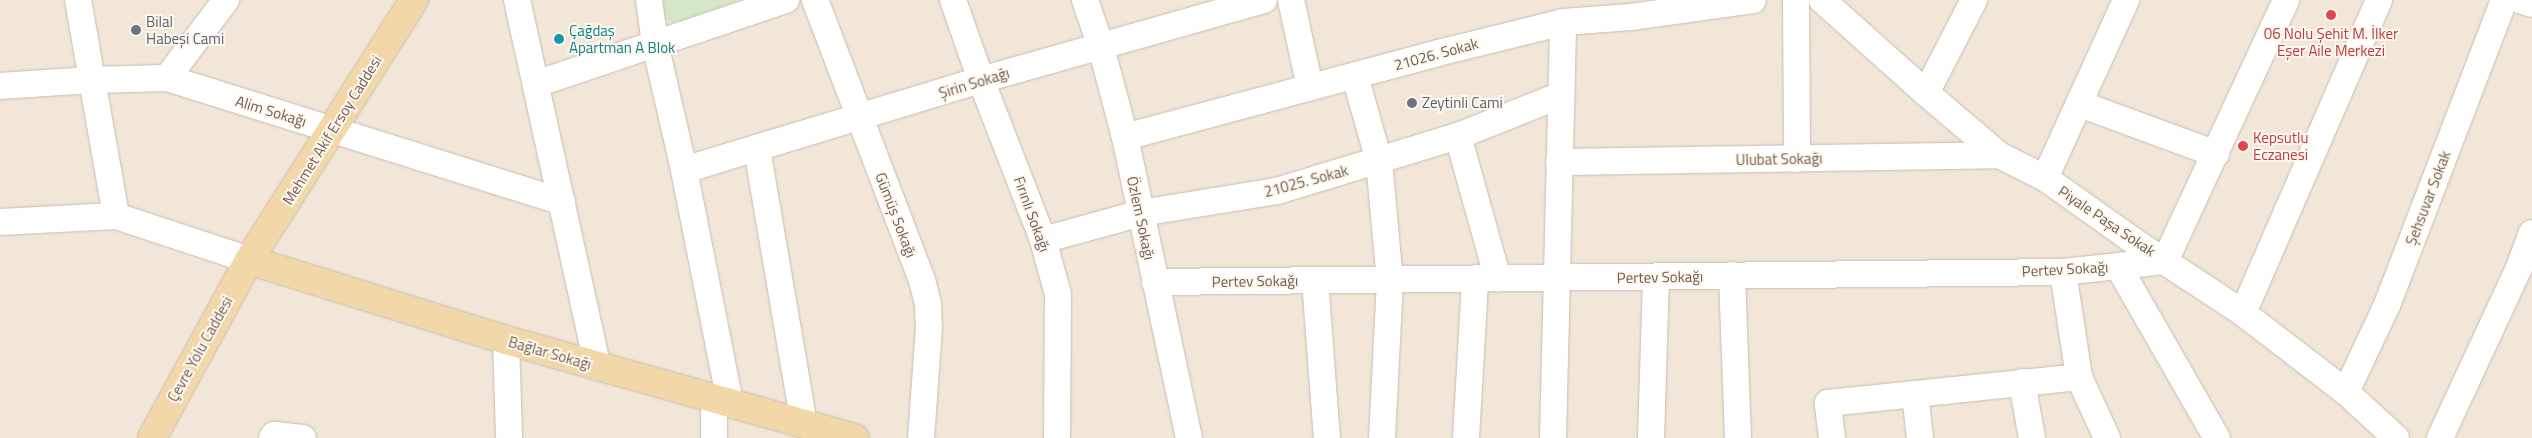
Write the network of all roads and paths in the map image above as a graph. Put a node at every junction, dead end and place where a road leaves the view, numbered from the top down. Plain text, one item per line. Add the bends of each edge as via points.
1 (78, 0) edge
2 (226, 0) edge
3 (414, 0) edge
4 (517, 0) edge
5 (649, 0) edge
6 (786, 0) edge
7 (815, 0) edge
8 (953, 0) edge
9 (1085, 0) edge
10 (1264, 0) edge
11 (1291, 0) edge
12 (1754, 0) edge
13 (1796, 0) edge
14 (1974, 0) edge
15 (2126, 0) edge
16 (2286, 0) edge
17 (2379, 0) edge
18 (2504, 0) edge
19 (2519, 0) edge
20 (1828, 2) edge
21 (2532, 4) edge
22 (1629, 8) edge
23 (1184, 11) edge
24 (1563, 22) junction
25 (655, 44) junction
26 (1101, 47) junction
27 (1355, 76) junction
28 (167, 78) junction
29 (92, 80) junction
30 (981, 80) junction
31 (536, 84) junction
32 (0, 86) edge
33 (1310, 87) junction
34 (1926, 93) junction
35 (1561, 95) junction
36 (2080, 104) junction
37 (859, 118) junction
38 (332, 130) junction
39 (1458, 136) junction
40 (1125, 137) junction
41 (757, 149) junction
42 (1999, 154) junction
43 (2216, 154) junction
44 (1797, 159) junction
45 (1379, 161) junction
46 (1559, 162) junction
47 (684, 170) junction
48 (2045, 178) junction
49 (562, 202) junction
50 (1141, 213) junction
51 (116, 216) junction
52 (0, 222) edge
53 (2532, 234) edge
54 (1043, 240) junction
55 (249, 260) junction
56 (2165, 261) junction
57 (2118, 266) junction
58 (2064, 272) junction
59 (1732, 275) junction
60 (1656, 277) junction
61 (1556, 279) junction
62 (1315, 280) junction
63 (1486, 280) junction
64 (1390, 281) junction
65 (1155, 282) junction
66 (2242, 312) junction
67 (506, 340) junction
68 (598, 367) junction
69 (2078, 377) junction
70 (2022, 382) junction
71 (2346, 392) junction
72 (1915, 394) junction
73 (722, 400) junction
74 (804, 424) junction
75 (152, 438) edge
76 (272, 438) edge
77 (303, 438) edge
78 (509, 438) edge
79 (714, 438) edge
80 (854, 438) edge
81 (921, 438) edge
82 (1057, 438) edge
83 (1189, 438) edge
84 (1327, 438) edge
85 (1382, 438) edge
86 (1466, 438) edge
87 (1553, 438) edge
88 (1651, 438) edge
89 (1738, 438) edge
90 (1832, 438) edge
91 (1920, 438) edge
92 (2032, 438) edge
93 (2108, 438) edge
94 (2217, 438) edge
95 (2396, 438) edge
96 (2440, 438) edge

1 - 29 street
2 - 28 street
3 - 38 main road, Mehmet Akif Ersoy Caddesi
4 - 31 street
5 - 25 street
6 - 25 street
7 - 37 street, Gümüş Sokağı
8 - 30 street, Fırınlı Sokağı
9 - 26 street, Özlem Sokağı
10 - 23 street, Şirin Sokağı
11 - 33 street
12 - 22 street, 21026. Sokak
13 - 44 street
14 - 34 street
15 - 36 street
16 - 43 street
17 - 66 street
18 - 71 street, Şehsuvar Sokak via 2387,306
19 - 21 street
20 - 34 street, Piyale Paşa Sokak
22 - 24 street, 21026. Sokak
23 - 26 street, Şirin Sokağı
24 - 27 street, 21026. Sokak
24 - 35 street
25 - 31 street
25 - 47 street
26 - 30 street, Şirin Sokağı
26 - 40 street, Özlem Sokağı
27 - 33 street, 21026. Sokak
27 - 45 street
28 - 29 street, Alim Sokağı
28 - 38 street, Alim Sokağı
29 - 32 street, Alim Sokağı
29 - 51 street
30 - 37 street, Şirin Sokağı
30 - 54 street, Fırınlı Sokağı
31 - 49 street
33 - 40 street, 21026. Sokak
34 - 42 street, Piyale Paşa Sokak
35 - 39 street, 21025. Sokak
35 - 46 street
36 - 43 street
36 - 48 street
37 - 41 street, Şirin Sokağı
37 - 81 street, Gümüş Sokağı via 922,280 928,304
38 - 49 street, Alim Sokağı
38 - 55 main road, Mehmet Akif Ersoy Caddesi
39 - 45 street, 21025. Sokak
39 - 63 street
40 - 50 street, Özlem Sokağı
41 - 47 street, Şirin Sokağı
41 - 74 street
42 - 44 street, Ulubat Sokağı
42 - 48 street, Piyale Paşa Sokak
43 - 56 street
44 - 46 street, Ulubat Sokağı
45 - 50 street, 21025. Sokak via 1277,191
45 - 64 street
46 - 61 street
47 - 73 street
48 - 56 street, Piyale Paşa Sokak
49 - 68 street
50 - 54 street, 21025. Sokak
50 - 65 street, Özlem Sokağı
51 - 52 street
51 - 55 street
53 - 96 street
54 - 82 street, Fırınlı Sokağı via 1058,294
55 - 67 main road, Bağlar Sokağı
55 - 75 main road, Çevre Yolu Caddesi
56 - 57 street, Pertev Sokağı
56 - 66 street, Piyale Paşa Sokak
57 - 58 street, Pertev Sokağı
57 - 94 street
58 - 59 street, Pertev Sokağı
58 - 69 street
59 - 60 street, Pertev Sokağı
59 - 89 street
60 - 61 street, Pertev Sokağı
60 - 88 street
61 - 63 street, Pertev Sokağı
61 - 87 street
62 - 64 street, Pertev Sokağı
62 - 65 street, Pertev Sokağı
62 - 84 street
63 - 64 street, Pertev Sokağı
63 - 86 street
64 - 85 street
65 - 83 street, Özlem Sokağı
66 - 71 street, Piyale Paşa Sokak
67 - 68 main road, Bağlar Sokağı
67 - 78 street
68 - 73 main road, Bağlar Sokağı
69 - 70 street
69 - 93 street
70 - 72 street
70 - 92 street
71 - 95 street, Piyale Paşa Sokak
72 - 90 street via 1828,403
72 - 91 street
73 - 74 main road, Bağlar Sokağı
73 - 79 street
74 - 80 main road, Bağlar Sokağı
76 - 77 street via 274,435

